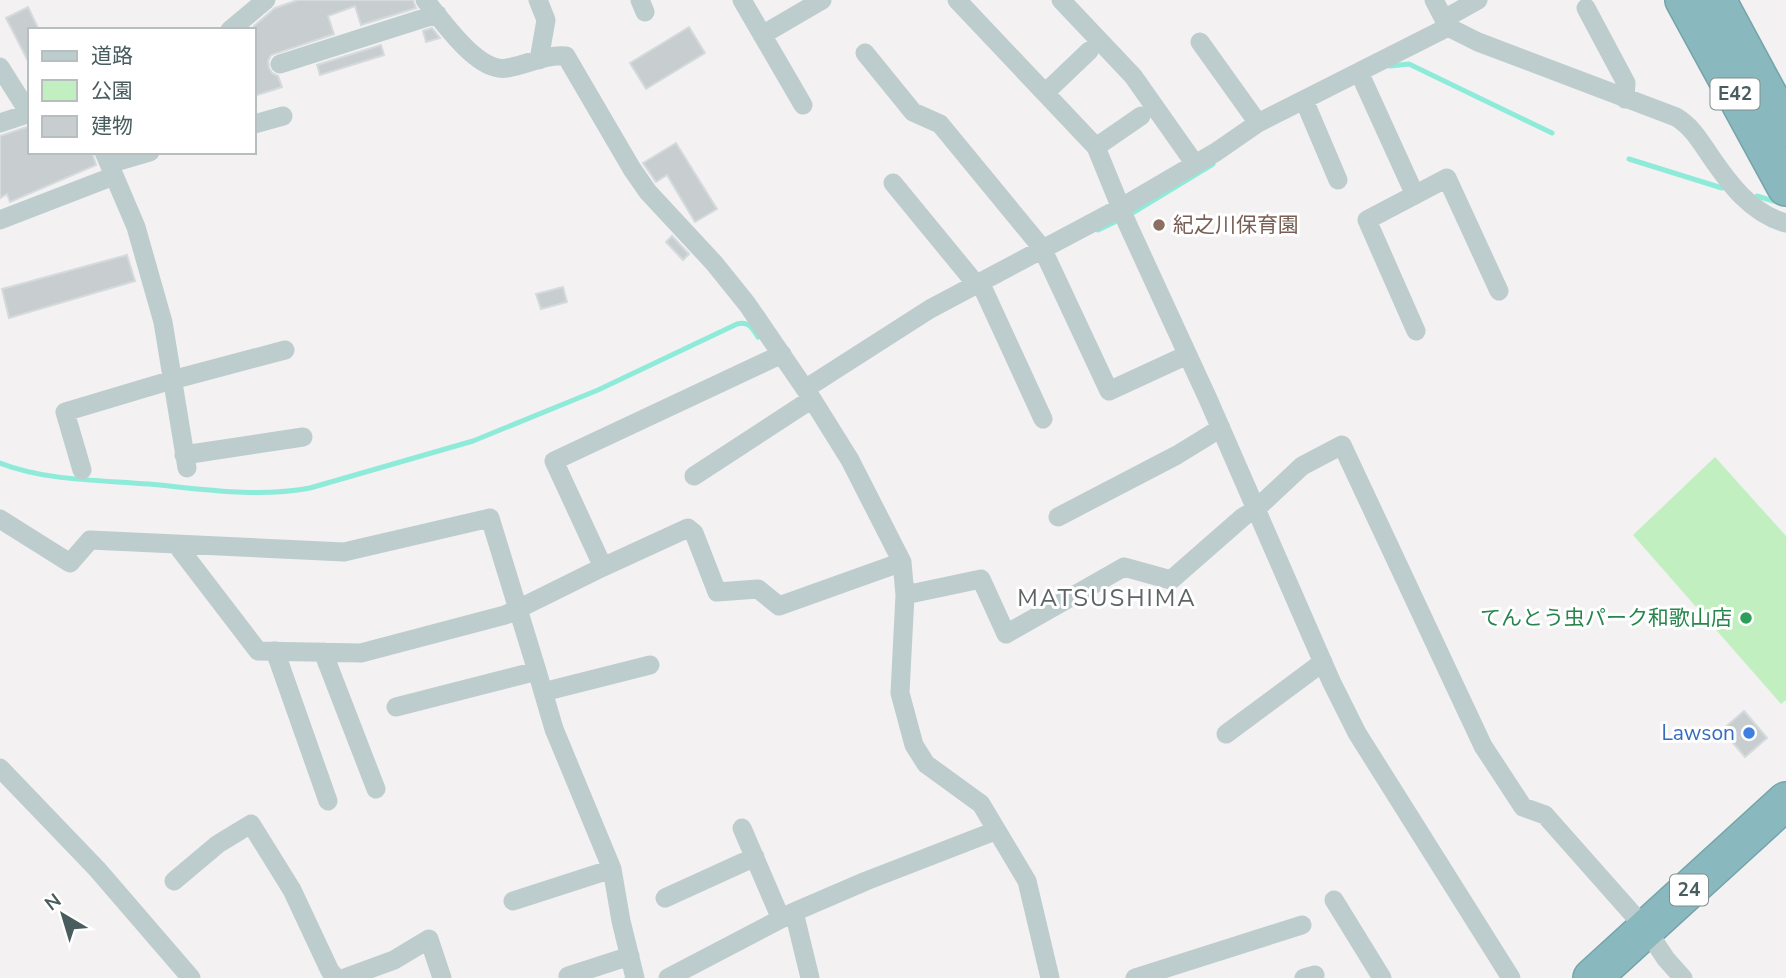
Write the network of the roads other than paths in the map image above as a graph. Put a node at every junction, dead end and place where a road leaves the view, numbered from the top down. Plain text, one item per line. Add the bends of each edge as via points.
1 (266, 0) edge
2 (538, 0) edge
3 (742, 0) edge
4 (822, 0) edge
5 (957, 0) edge
6 (1061, 0) edge
7 (1434, 0) edge
8 (1478, 0) edge
9 (1684, 0) edge
10 (1717, 0) edge
11 (431, 7) edge
12 (1586, 8) dead end
13 (1446, 23) junction
14 (232, 28) edge
15 (762, 35) junction
16 (1200, 42) dead end
17 (1089, 51) dead end
18 (865, 53) dead end
19 (538, 60) junction
20 (280, 64) dead end
21 (0, 67) edge
22 (1362, 77) junction
23 (1045, 93) junction
24 (1625, 99) junction
25 (1306, 104) junction
26 (803, 105) dead end
27 (28, 111) edge
28 (28, 113) edge
29 (283, 116) dead end
30 (1141, 116) dead end
31 (0, 123) edge
32 (256, 123) edge
33 (1258, 123) junction
34 (1786, 128) edge
35 (1096, 147) junction
36 (143, 154) edge
37 (109, 164) edge
38 (1195, 164) junction
39 (1338, 180) dead end
40 (893, 183) dead end
41 (1786, 187) edge
42 (1415, 195) junction
43 (1122, 208) junction
44 (0, 220) edge
45 (1786, 223) edge
46 (1045, 254) junction
47 (981, 287) junction
48 (1499, 291) dead end
49 (1416, 331) dead end
50 (285, 351) dead end
51 (1187, 355) junction
52 (776, 357) junction
53 (172, 380) junction
54 (809, 394) junction
55 (1043, 419) dead end
56 (1221, 428) junction
57 (303, 437) dead end
58 (82, 470) dead end
59 (694, 476) dead end
60 (1256, 509) junction
61 (1059, 517) dead end
62 (0, 519) edge
63 (176, 544) junction
64 (902, 562) junction
65 (603, 567) junction
66 (905, 595) junction
67 (518, 609) junction
68 (275, 651) junction
69 (323, 652) junction
70 (1323, 662) junction
71 (650, 665) dead end
72 (537, 671) junction
73 (543, 692) junction
74 (396, 707) dead end
75 (1226, 734) dead end
76 (0, 768) edge
77 (376, 789) dead end
78 (328, 801) dead end
79 (1786, 801) edge
80 (742, 828) dead end
81 (995, 831) junction
82 (755, 858) junction
83 (612, 869) junction
84 (174, 881) dead end
85 (664, 898) dead end
86 (1334, 900) dead end
87 (513, 901) dead end
88 (788, 916) junction
89 (1302, 925) dead end
90 (1646, 929) junction
91 (630, 956) junction
92 (568, 976) dead end
93 (191, 978) edge
94 (336, 978) edge
95 (345, 978) edge
96 (442, 978) edge
97 (635, 978) edge
98 (667, 978) edge
99 (810, 978) edge
100 (1050, 978) edge
101 (1135, 978) edge
102 (1382, 978) edge
103 (1511, 978) edge
104 (1592, 978) edge
105 (1683, 978) edge

1 - 14 street
2 - 19 street via 546,20
3 - 15 street
4 - 15 street
5 - 23 street
6 - 38 street via 1133,76
7 - 13 street
8 - 13 street
9 - 41 highway, E42
10 - 34 highway, E42
11 - 19 street via 484,62 503,69
11 - 20 street
12 - 24 street via 1626,83
13 - 22 street
13 - 24 street via 1478,42
15 - 26 street
16 - 33 street
17 - 23 street
18 - 46 street via 913,112 940,124
19 - 52 street via 566,56 648,192 747,304
21 - 27 street
22 - 25 street
22 - 42 street
23 - 35 street
24 - 45 street via 1689,124 1728,182 1762,212
25 - 33 street
25 - 39 street
28 - 31 street
29 - 32 street
30 - 35 street
33 - 38 street
35 - 43 street
36 - 37 street
37 - 44 street
37 - 53 street via 143,251 163,322
38 - 43 street
40 - 47 street
42 - 48 street via 1447,178
42 - 49 street via 1367,220
43 - 46 street
43 - 51 street
46 - 47 street
46 - 51 street via 1109,391
47 - 54 street via 930,309
47 - 55 street
50 - 53 street
51 - 56 street
52 - 54 street
52 - 65 street via 554,461
53 - 57 street via 185,461
53 - 58 street via 65,412
54 - 59 street
54 - 64 street via 850,460
56 - 60 street
56 - 61 street
60 - 66 street via 1171,580 1124,567 1006,634 981,579
60 - 70 street
60 - 90 street via 1302,466 1342,445 1483,746 1523,807 1545,815
62 - 63 street via 70,564 90,540
63 - 67 street via 344,552 490,518
63 - 68 street via 258,651
64 - 65 street via 779,606 758,589 717,592 688,528
64 - 66 street
65 - 67 street
66 - 81 street via 900,693 914,745 926,764 981,804
67 - 69 street via 361,653
67 - 72 street
68 - 69 street
68 - 78 street
69 - 77 street
70 - 75 street
70 - 103 street via 1357,733
71 - 73 street
72 - 73 street
72 - 74 street
73 - 83 street
76 - 93 street via 97,869
79 - 90 highway, 24
80 - 82 street
81 - 88 street
81 - 100 street via 1027,881
82 - 85 street
82 - 88 street
83 - 87 street
83 - 91 street
84 - 94 street via 251,824 292,890
86 - 102 street
88 - 98 street
88 - 99 street
89 - 101 street
90 - 104 highway, 24
90 - 105 street
91 - 92 street
91 - 97 street
95 - 96 street via 394,960 429,939

